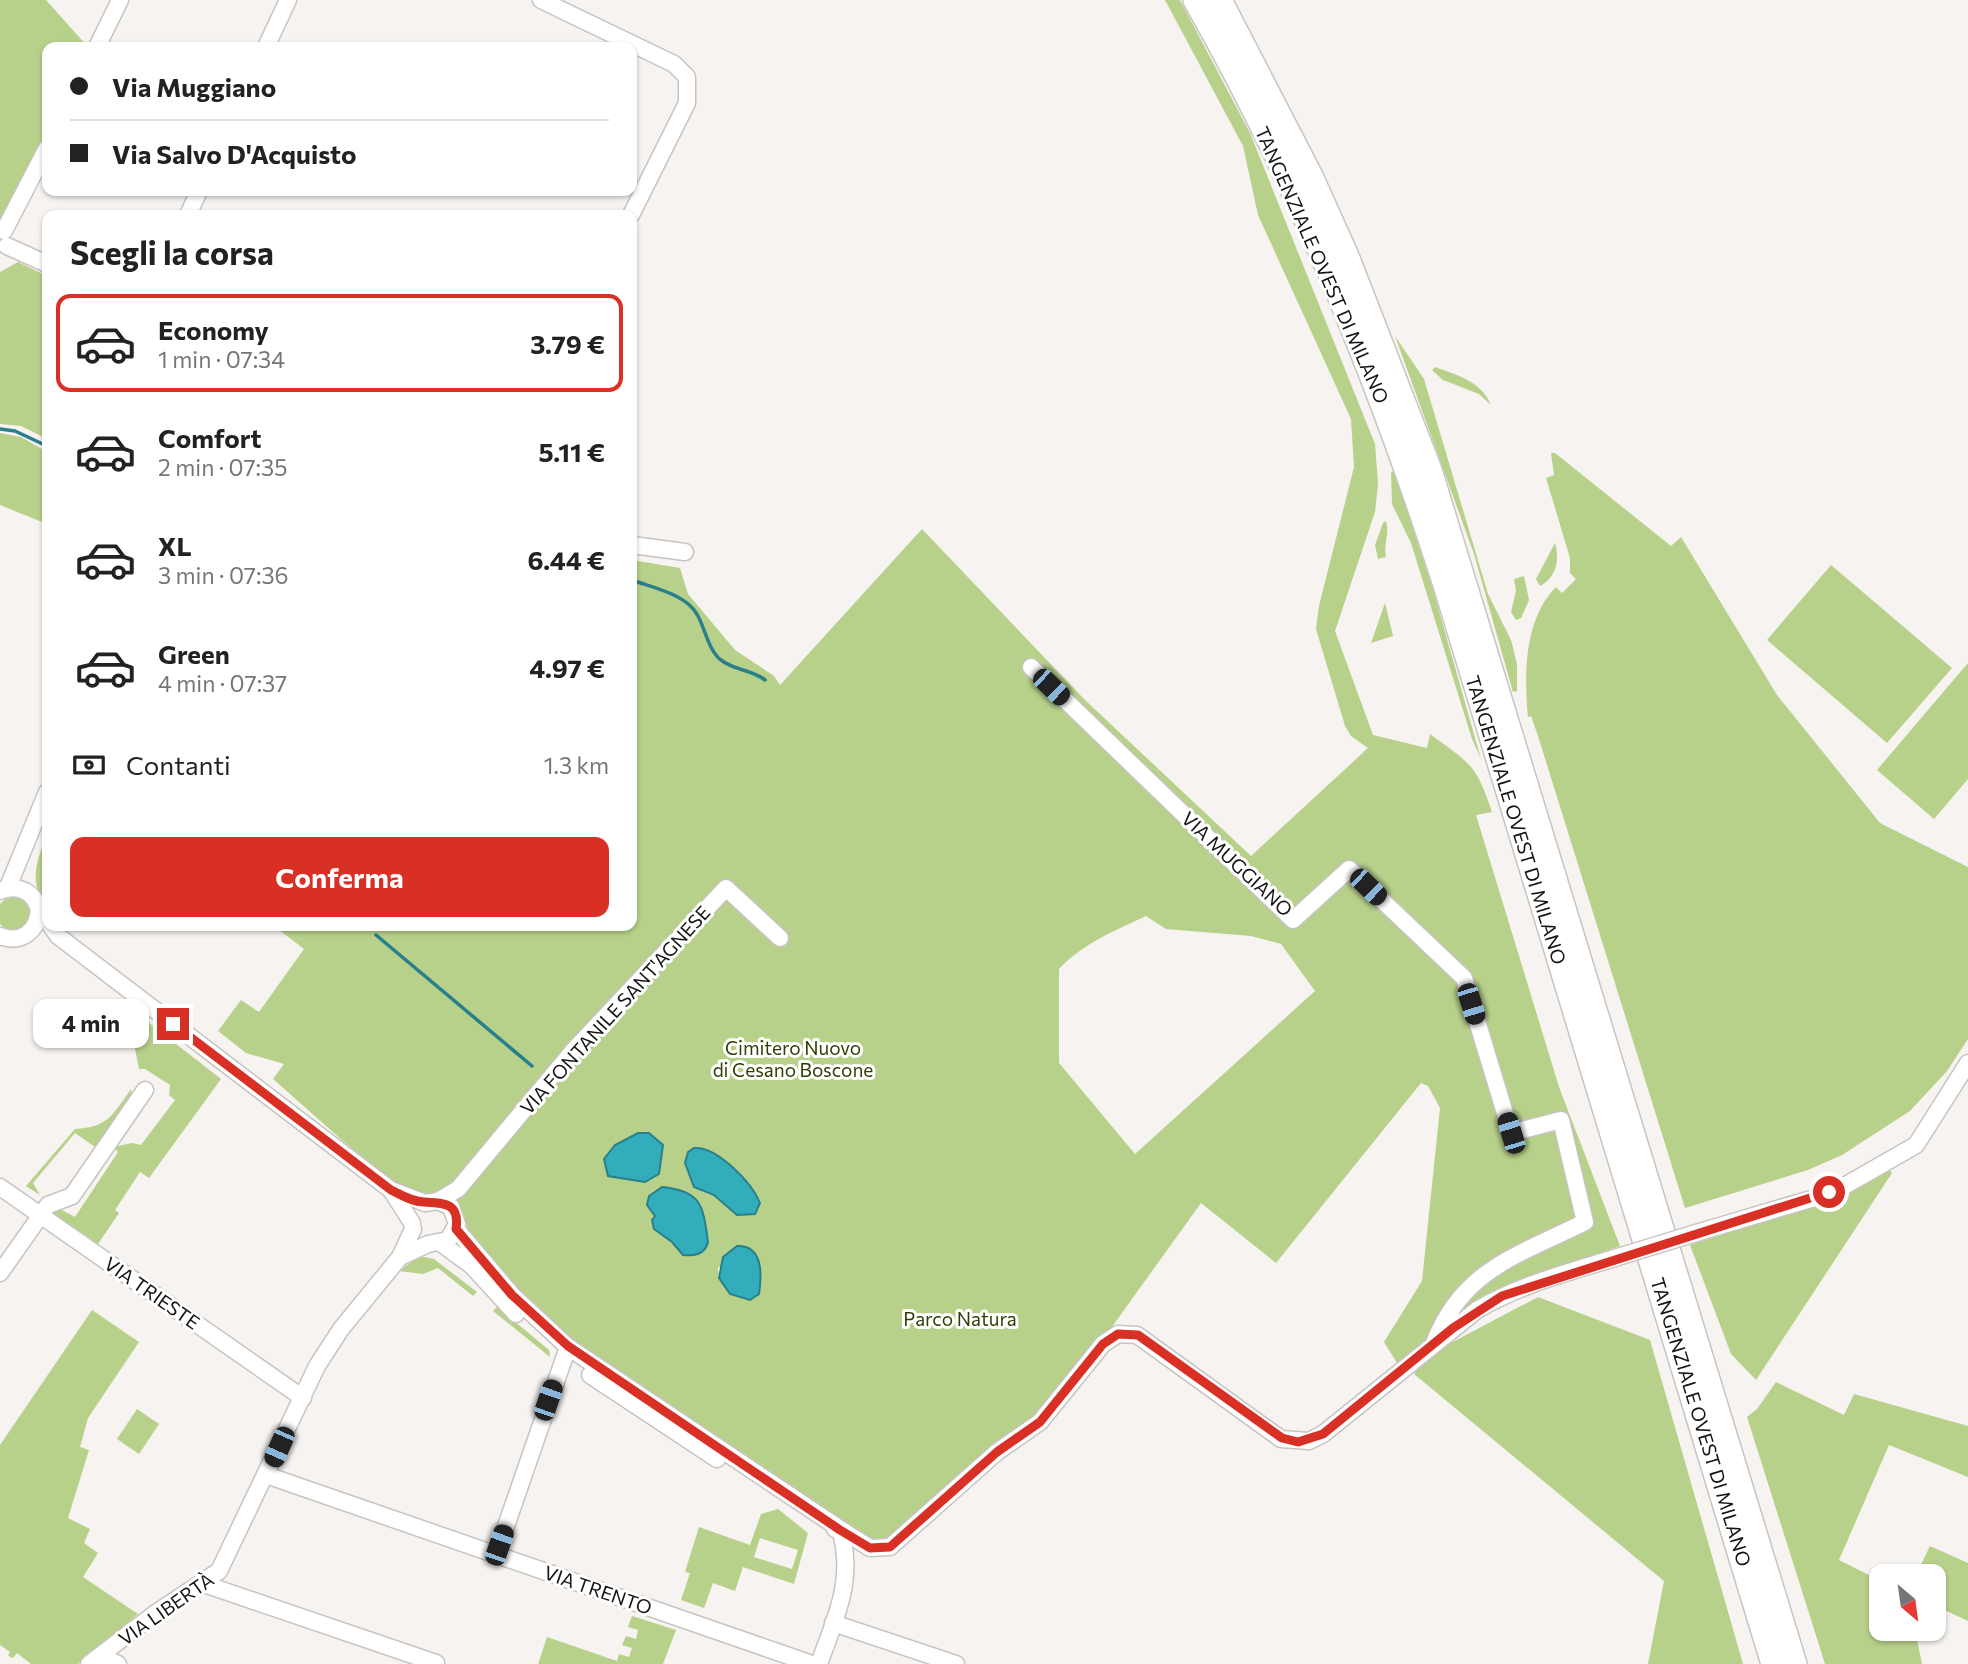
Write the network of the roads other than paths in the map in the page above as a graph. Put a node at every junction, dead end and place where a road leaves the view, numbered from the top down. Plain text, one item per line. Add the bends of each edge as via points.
1 (120, 0) edge
2 (288, 0) edge
3 (541, 0) edge
4 (1195, 0) edge
5 (1220, 0) edge
6 (99, 42) edge
7 (268, 42) edge
8 (628, 42) edge
9 (637, 46) edge
10 (42, 158) edge
11 (634, 210) edge
12 (3, 240) edge
13 (42, 261) edge
14 (637, 546) edge
15 (685, 552) dead end
16 (1031, 667) dead end
17 (42, 805) edge
18 (31, 833) junction
19 (4, 889) edge
20 (29, 892) junction
21 (42, 914) edge
22 (42, 917) edge
23 (54, 931) edge
24 (8, 938) edge
25 (780, 938) dead end
26 (1968, 1063) edge
27 (145, 1090) dead end
28 (0, 1187) edge
29 (458, 1189) junction
30 (391, 1190) junction
31 (432, 1202) junction
32 (42, 1216) junction
33 (455, 1221) junction
34 (413, 1226) junction
35 (435, 1244) junction
36 (400, 1257) junction
37 (0, 1273) edge
38 (1434, 1343) junction
39 (566, 1351) junction
40 (303, 1398) junction
41 (266, 1475) junction
42 (840, 1530) junction
43 (864, 1544) junction
44 (496, 1555) junction
45 (225, 1562) junction
46 (846, 1581) junction
47 (204, 1584) junction
48 (235, 1594) junction
49 (833, 1623) junction
50 (95, 1660) edge
51 (436, 1663) edge
52 (118, 1664) edge
53 (812, 1664) edge
54 (819, 1664) edge
55 (956, 1664) edge
56 (1773, 1664) edge
57 (1796, 1664) edge

1 - 6 street
2 - 7 street
3 - 8 street
4 - 56 highway, TANGENZIALE OVEST DI MILANO via 1278,158 1345,307 1401,450
5 - 57 highway, TANGENZIALE OVEST DI MILANO via 1342,244 1430,470
9 - 11 street via 674,64 687,77 687,103
10 - 12 street
12 - 13 street
14 - 15 street
16 - 38 street, VIA MUGGIANO via 1293,920 1349,869 1464,978 1511,1133 1561,1120 1585,1222 1481,1275 1444,1317
17 - 18 street
18 - 19 street
18 - 20 street via 24,873
19 - 20 street
20 - 21 street
22 - 24 street via 34,929
23 - 24 street
23 - 30 street
25 - 29 street, VIA FONTANILE SANT'AGNESE via 726,888 590,1032
26 - 38 street, VIA MUGGIANO, bridge via 1916,1145 1823,1194 1502,1296
27 - 32 street via 72,1196 48,1205
28 - 32 street, VIA TRIESTE
29 - 31 street
29 - 33 street
30 - 31 street
30 - 34 street
31 - 33 street
31 - 34 street via 415,1211
32 - 37 street
32 - 40 street, VIA TRIESTE
33 - 35 street
33 - 39 street via 512,1295
34 - 35 street via 419,1238
34 - 36 street
35 - 36 street
35 - 39 street via 472,1266 495,1294
36 - 40 street, VIA LIBERTÀ via 326,1352
38 - 43 street, VIA MUGGIANO via 1323,1434 1291,1442 1272,1433 1138,1335 1118,1334 1103,1344 1040,1422 997,1452 911,1531 890,1547
39 - 42 street via 619,1396 821,1526
39 - 44 street
40 - 41 street, VIA LIBERTÀ
41 - 44 street, VIA TRENTO
41 - 45 street, VIA LIBERTÀ
42 - 43 street
42 - 46 street via 847,1555
43 - 46 street
44 - 53 street, VIA TRENTO
45 - 47 street, VIA LIBERTÀ
45 - 48 street via 226,1578
46 - 49 street
47 - 48 street
47 - 50 street, VIA LIBERTÀ via 153,1615
48 - 51 street
49 - 54 street
49 - 55 street
50 - 52 street

